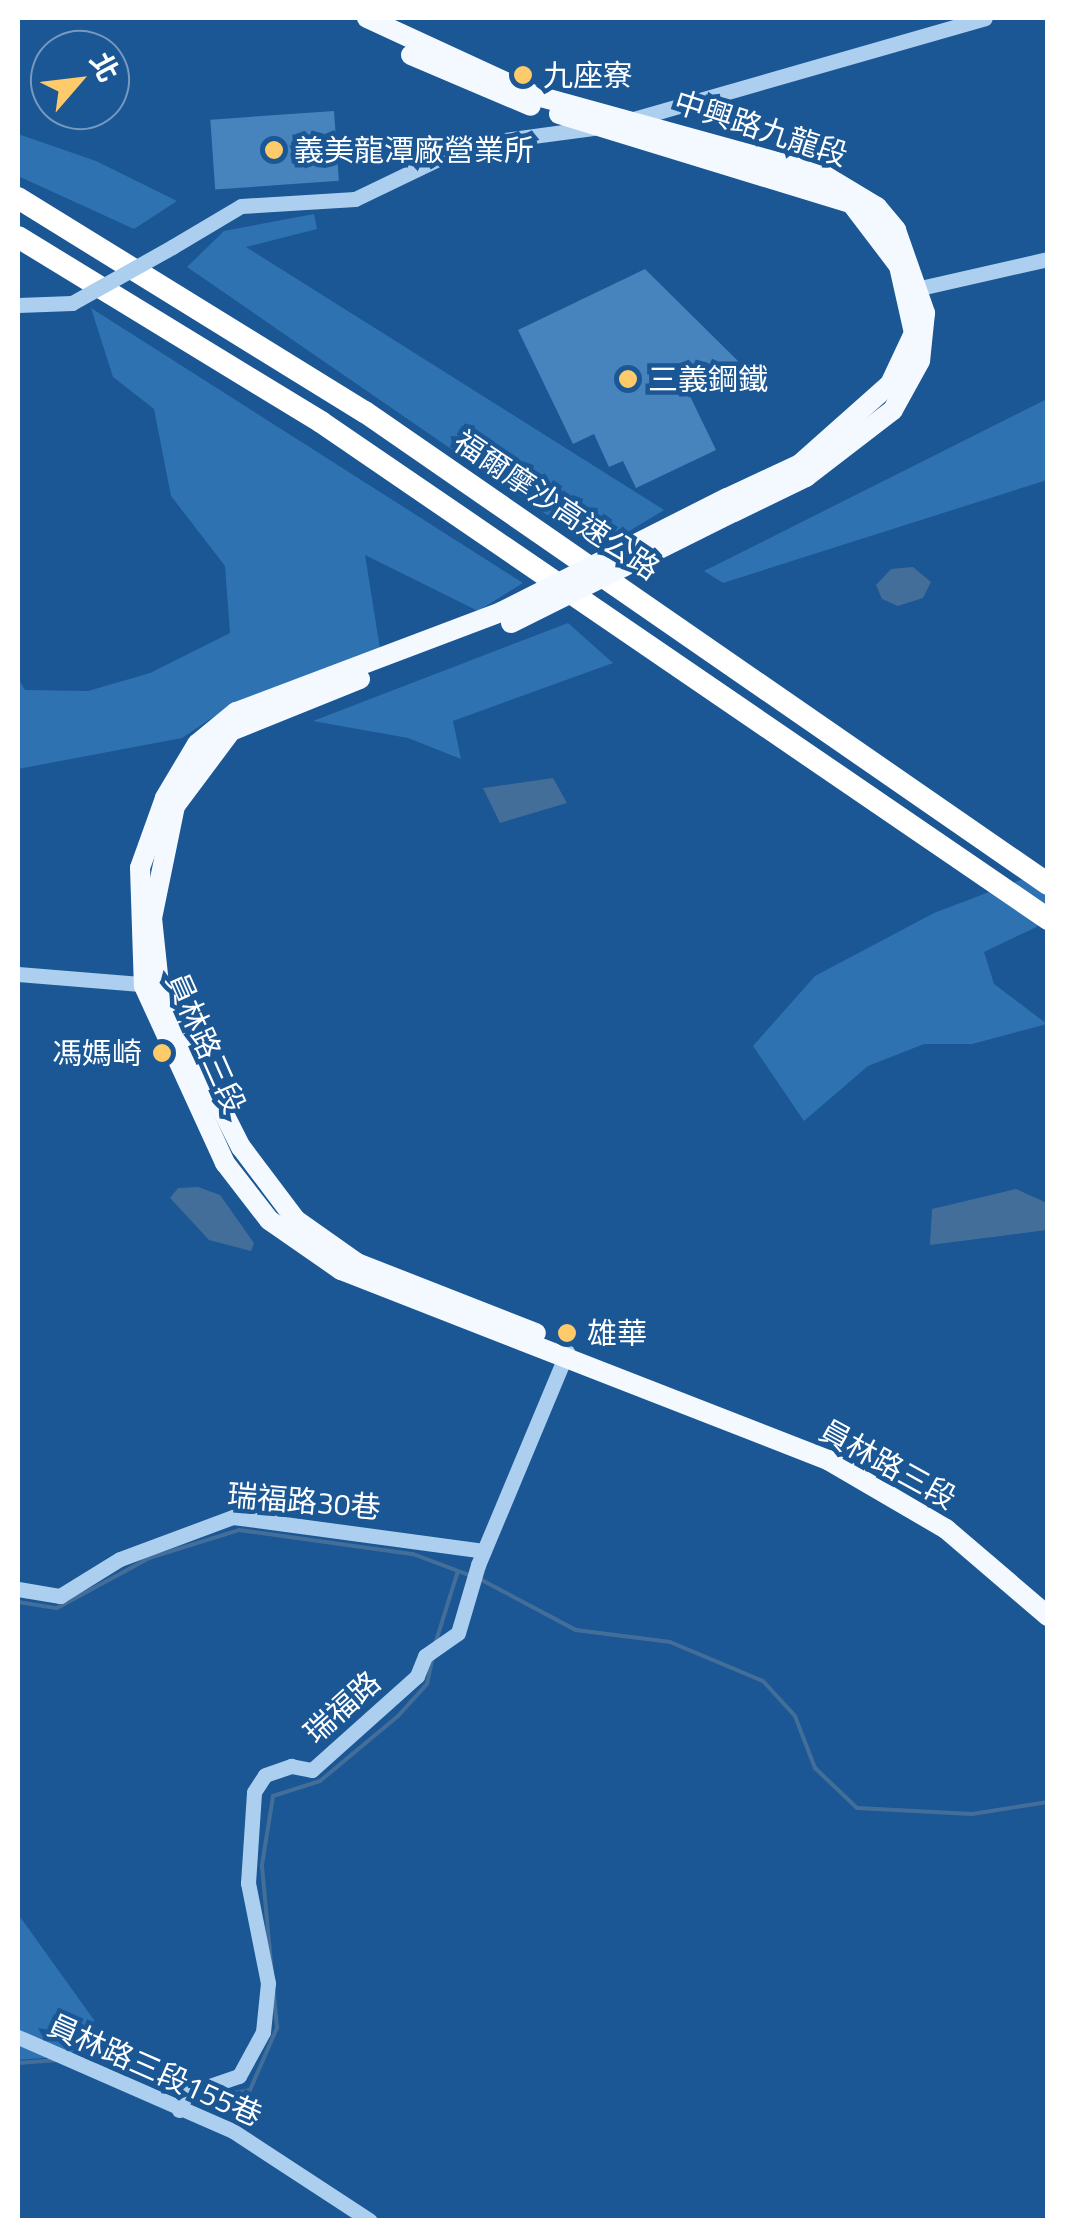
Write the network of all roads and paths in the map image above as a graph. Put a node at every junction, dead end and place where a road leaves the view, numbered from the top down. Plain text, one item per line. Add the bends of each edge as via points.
1 (351, 18) edge
2 (367, 18) edge
3 (986, 18) edge
4 (620, 123) junction
5 (18, 198) edge
6 (18, 236) edge
7 (1048, 259) edge
8 (914, 289) junction
9 (18, 305) edge
10 (803, 471) joint
11 (1048, 884) edge
12 (1048, 919) edge
13 (18, 974) edge
14 (151, 985) junction
15 (568, 1352) junction
16 (484, 1551) junction
17 (18, 1588) edge
18 (1048, 1616) edge
19 (18, 2038) edge
20 (182, 2103) junction
21 (369, 2220) edge

1 - 4 main road, 中興路九龍段 via 434,68
2 - 4 main road, 中興路九龍段 via 534,95
3 - 4 street
4 - 8 main road, 中興路九龍段 via 851,202 882,236
4 - 8 main road, 中興路九龍段 via 824,174 861,195 896,230
4 - 9 street, bridge via 466,145 356,198 241,206 72,303
5 - 11 highway, 福爾摩沙高速公路 via 365,412
6 - 12 highway, 福爾摩沙高速公路 via 321,422
7 - 8 street
8 - 10 main road, 中興路九龍段 via 914,333 890,384
10 - 14 main road, 員林路三段, bridge via 506,617 280,690 197,744 165,798 140,868
13 - 14 street
14 - 15 main road, 員林路三段 via 225,1163 282,1231 390,1294
15 - 16 street, 瑞福路
15 - 18 main road, 員林路三段 via 876,1484 946,1529
16 - 17 street, 瑞福路30巷 via 233,1517 120,1559 60,1596
16 - 20 street, 瑞福路 via 458,1633 435,1649 417,1676 312,1770 278,1771 254,1792 248,1883 268,1983 263,2032 240,2076
19 - 20 street, 員林路三段155巷
20 - 21 street, 員林路三段155巷

